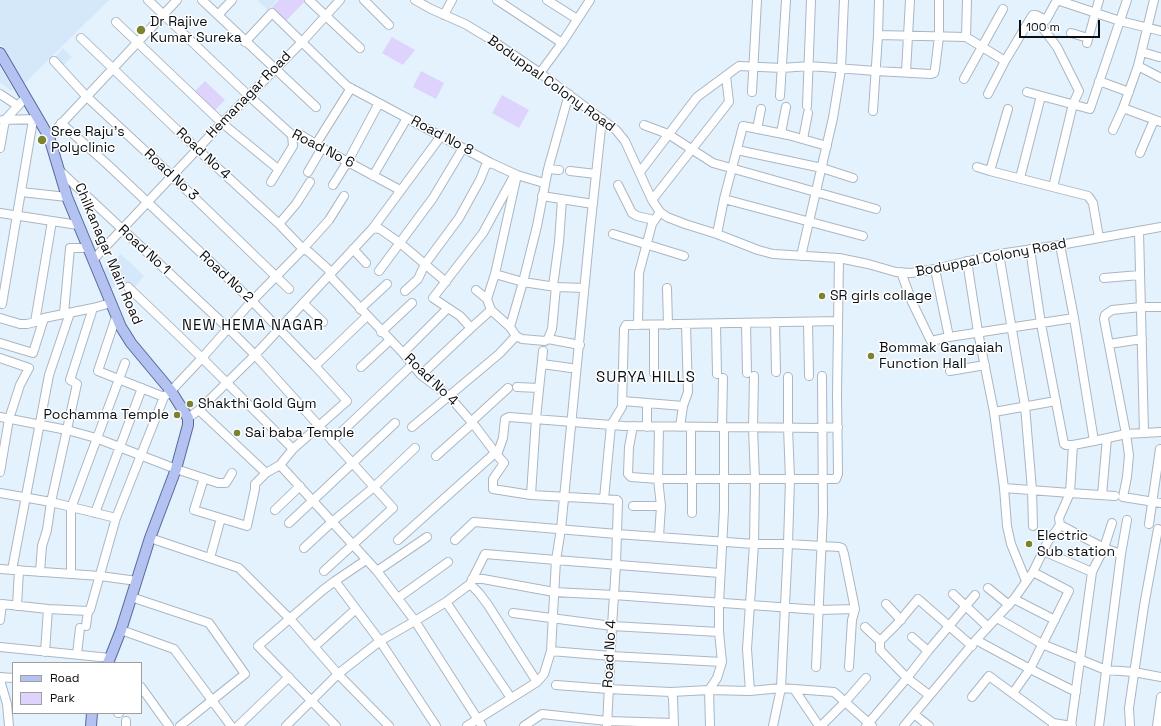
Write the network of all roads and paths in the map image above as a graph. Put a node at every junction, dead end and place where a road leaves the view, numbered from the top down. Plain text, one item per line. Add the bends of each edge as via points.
1 (148, 0) edge
2 (177, 0) edge
3 (202, 0) edge
4 (232, 0) edge
5 (309, 0) edge
6 (340, 0) edge
7 (364, 0) edge
8 (415, 0) edge
9 (452, 0) edge
10 (497, 0) edge
11 (547, 0) edge
12 (590, 0) edge
13 (757, 0) edge
14 (786, 0) edge
15 (811, 0) edge
16 (844, 0) edge
17 (880, 0) edge
18 (910, 0) edge
19 (939, 0) edge
20 (967, 0) edge
21 (1057, 0) edge
22 (1100, 0) edge
23 (1127, 0) edge
24 (1154, 0) edge
25 (1003, 9) dead end
26 (1095, 14) junction
27 (163, 15) junction
28 (218, 15) junction
29 (444, 15) junction
30 (1034, 15) junction
31 (326, 16) junction
32 (577, 19) junction
33 (1120, 21) junction
34 (116, 22) dead end
35 (389, 25) dead end
36 (1148, 29) junction
37 (1161, 31) edge
38 (1071, 33) dead end
39 (878, 35) junction
40 (908, 36) junction
41 (939, 37) junction
42 (81, 38) dead end
43 (966, 38) junction
44 (138, 42) junction
45 (245, 42) junction
46 (302, 42) junction
47 (562, 43) junction
48 (981, 47) junction
49 (360, 48) dead end
50 (1142, 52) junction
51 (0, 53) edge
52 (1159, 56) dead end
53 (54, 61) dead end
54 (1005, 61) junction
55 (754, 66) junction
56 (809, 66) junction
57 (1138, 66) junction
58 (112, 68) junction
59 (782, 68) junction
60 (274, 69) junction
61 (841, 69) junction
62 (876, 71) junction
63 (906, 72) junction
64 (540, 73) junction
65 (726, 76) junction
66 (1161, 78) edge
67 (964, 79) dead end
68 (1100, 81) junction
69 (351, 88) junction
70 (752, 92) dead end
71 (1027, 92) dead end
72 (1128, 92) junction
73 (0, 94) edge
74 (569, 94) junction
75 (988, 94) dead end
76 (86, 96) junction
77 (249, 96) junction
78 (780, 96) dead end
79 (1041, 96) junction
80 (26, 97) junction
81 (379, 103) junction
82 (1073, 104) junction
83 (18, 106) junction
84 (316, 107) dead end
85 (786, 107) dead end
86 (1123, 108) junction
87 (762, 109) dead end
88 (1008, 109) dead end
89 (873, 111) dead end
90 (407, 118) junction
91 (2, 119) edge
92 (36, 119) junction
93 (602, 119) junction
94 (1158, 121) edge
95 (61, 123) junction
96 (222, 123) junction
97 (644, 125) dead end
98 (757, 129) junction
99 (1113, 130) dead end
100 (780, 133) junction
101 (668, 134) junction
102 (292, 135) junction
103 (49, 136) junction
104 (441, 136) junction
105 (803, 139) junction
106 (319, 146) junction
107 (828, 146) junction
108 (0, 148) edge
109 (463, 148) junction
110 (197, 149) junction
111 (692, 150) junction
112 (737, 150) junction
113 (1140, 153) dead end
114 (348, 161) junction
115 (491, 163) junction
116 (977, 167) dead end
117 (822, 168) junction
118 (278, 169) junction
119 (548, 169) junction
120 (559, 170) dead end
121 (731, 170) junction
122 (60, 171) junction
123 (570, 171) dead end
124 (990, 171) junction
125 (308, 172) dead end
126 (640, 172) junction
127 (516, 174) junction
128 (596, 174) junction
129 (172, 176) junction
130 (373, 176) junction
131 (853, 178) dead end
132 (1020, 178) junction
133 (271, 182) dead end
134 (310, 182) dead end
135 (544, 183) junction
136 (333, 185) dead end
137 (618, 185) dead end
138 (1053, 186) junction
139 (400, 190) junction
140 (816, 191) junction
141 (21, 192) junction
142 (344, 196) dead end
143 (542, 196) junction
144 (67, 197) junction
145 (562, 199) junction
146 (724, 199) junction
147 (652, 200) junction
148 (148, 203) junction
149 (593, 204) junction
150 (876, 209) dead end
151 (660, 212) junction
152 (0, 213) edge
153 (17, 215) junction
154 (654, 220) junction
155 (52, 221) junction
156 (810, 222) junction
157 (279, 224) junction
158 (78, 225) junction
159 (1161, 227) edge
160 (373, 228) junction
161 (122, 229) junction
162 (1139, 231) junction
163 (613, 234) dead end
164 (717, 234) junction
165 (863, 236) dead end
166 (1099, 238) junction
167 (400, 243) junction
168 (646, 244) junction
169 (1060, 245) junction
170 (88, 248) junction
171 (303, 249) junction
172 (1030, 249) junction
173 (353, 250) junction
174 (999, 254) junction
175 (684, 256) dead end
176 (801, 256) junction
177 (839, 258) junction
178 (93, 260) junction
179 (967, 261) junction
180 (366, 263) dead end
181 (425, 264) junction
182 (935, 269) junction
183 (379, 271) dead end
184 (900, 272) junction
185 (495, 274) junction
186 (328, 275) junction
187 (1140, 275) junction
188 (276, 276) junction
189 (1104, 278) dead end
190 (446, 282) junction
191 (523, 282) junction
192 (387, 284) dead end
193 (555, 286) junction
194 (128, 287) dead end
195 (584, 288) junction
196 (667, 288) dead end
197 (289, 289) dead end
198 (476, 290) dead end
199 (405, 291) dead end
200 (252, 300) junction
201 (487, 300) junction
202 (111, 303) junction
203 (303, 303) junction
204 (412, 303) dead end
205 (2, 304) dead end
206 (1142, 307) junction
207 (1161, 307) edge
208 (93, 308) junction
209 (448, 308) junction
210 (360, 309) junction
211 (491, 310) junction
212 (67, 313) junction
213 (367, 316) junction
214 (116, 317) junction
215 (0, 318) edge
216 (44, 318) junction
217 (1074, 318) junction
218 (838, 321) junction
219 (35, 322) junction
220 (324, 322) dead end
221 (775, 322) junction
222 (808, 322) junction
223 (746, 323) junction
224 (716, 324) junction
225 (1041, 324) junction
226 (638, 325) junction
227 (654, 325) junction
228 (668, 325) junction
229 (686, 325) junction
230 (510, 327) junction
231 (1011, 327) junction
232 (228, 328) junction
233 (471, 328) junction
234 (279, 329) junction
235 (381, 332) junction
236 (978, 332) junction
237 (516, 336) junction
238 (949, 337) junction
239 (548, 339) junction
240 (1142, 339) junction
241 (390, 340) junction
242 (0, 343) edge
243 (1109, 344) junction
244 (580, 345) junction
245 (543, 351) dead end
246 (33, 353) junction
247 (403, 354) junction
248 (255, 355) junction
249 (0, 358) edge
250 (202, 358) junction
251 (125, 363) dead end
252 (542, 364) junction
253 (412, 365) junction
254 (985, 365) junction
255 (315, 366) junction
256 (361, 367) dead end
257 (29, 368) junction
258 (571, 368) dead end
259 (950, 371) dead end
260 (776, 372) dead end
261 (654, 373) dead end
262 (421, 375) junction
263 (809, 376) dead end
264 (822, 376) dead end
265 (788, 377) dead end
266 (119, 379) junction
267 (227, 383) junction
268 (517, 387) dead end
269 (142, 388) junction
270 (508, 388) dead end
271 (539, 388) junction
272 (167, 394) junction
273 (449, 396) junction
274 (623, 401) junction
275 (1056, 401) junction
276 (647, 403) junction
277 (683, 406) junction
278 (1026, 406) junction
279 (199, 410) junction
280 (994, 412) junction
281 (0, 417) edge
282 (188, 418) junction
283 (536, 418) junction
284 (9, 419) junction
285 (473, 422) junction
286 (395, 423) dead end
287 (571, 423) junction
288 (40, 425) junction
289 (611, 425) junction
290 (319, 426) junction
291 (633, 426) junction
292 (647, 426) junction
293 (412, 427) dead end
294 (658, 427) junction
295 (680, 427) junction
296 (691, 427) junction
297 (723, 427) junction
298 (788, 427) junction
299 (838, 427) junction
300 (753, 428) junction
301 (824, 428) junction
302 (66, 430) junction
303 (1144, 432) junction
304 (1161, 432) edge
305 (1126, 434) junction
306 (96, 438) junction
307 (1107, 438) junction
308 (332, 441) junction
309 (1094, 441) junction
310 (1073, 445) junction
311 (119, 447) junction
312 (414, 448) dead end
313 (293, 449) junction
314 (1160, 449) dead end
315 (496, 454) junction
316 (140, 455) junction
317 (436, 456) dead end
318 (353, 464) junction
319 (280, 465) junction
320 (176, 469) junction
321 (0, 472) edge
322 (232, 473) dead end
323 (266, 473) junction
324 (204, 478) junction
325 (658, 479) junction
326 (691, 479) junction
327 (723, 479) junction
328 (790, 479) junction
329 (822, 479) junction
330 (755, 480) junction
331 (300, 486) junction
332 (374, 487) junction
333 (1004, 488) junction
334 (1032, 490) junction
335 (0, 493) edge
336 (1070, 493) junction
337 (531, 495) junction
338 (1102, 495) junction
339 (1114, 496) dead end
340 (24, 498) junction
341 (564, 498) junction
342 (604, 499) junction
343 (313, 501) junction
344 (51, 502) junction
345 (1157, 502) edge
346 (633, 506) dead end
347 (661, 506) junction
348 (71, 508) junction
349 (275, 510) dead end
350 (95, 513) junction
351 (692, 514) dead end
352 (116, 518) junction
353 (221, 518) junction
354 (1127, 520) dead end
355 (333, 521) junction
356 (289, 522) dead end
357 (1112, 523) dead end
358 (1149, 524) dead end
359 (1060, 525) junction
360 (1034, 526) dead end
361 (561, 529) junction
362 (1158, 529) dead end
363 (617, 534) junction
364 (427, 537) dead end
365 (660, 537) junction
366 (150, 538) junction
367 (398, 540) dead end
368 (455, 540) dead end
369 (723, 541) junction
370 (353, 544) junction
371 (754, 544) junction
372 (788, 544) junction
373 (821, 545) junction
374 (304, 548) dead end
375 (1104, 548) junction
376 (1043, 551) junction
377 (1121, 554) junction
378 (210, 558) junction
379 (366, 560) junction
380 (556, 560) junction
381 (448, 562) dead end
382 (616, 564) junction
383 (0, 569) edge
384 (16, 570) junction
385 (377, 570) junction
386 (324, 571) dead end
387 (40, 572) junction
388 (1033, 572) junction
389 (1092, 572) junction
390 (720, 573) junction
391 (70, 574) junction
392 (100, 576) junction
393 (137, 581) junction
394 (335, 581) junction
395 (1026, 581) junction
396 (471, 582) junction
397 (988, 588) dead end
398 (554, 592) junction
399 (953, 594) dead end
400 (614, 595) junction
401 (975, 595) dead end
402 (132, 597) junction
403 (398, 598) junction
404 (446, 602) junction
405 (1011, 602) junction
406 (719, 603) junction
407 (886, 604) dead end
408 (966, 605) junction
409 (17, 606) junction
410 (751, 606) junction
411 (785, 608) junction
412 (48, 609) junction
413 (356, 609) junction
414 (855, 609) junction
415 (819, 610) junction
416 (88, 611) junction
417 (513, 613) dead end
418 (553, 618) junction
419 (997, 618) junction
420 (290, 619) junction
421 (0, 620) edge
422 (901, 620) junction
423 (1055, 620) junction
424 (415, 621) junction
425 (612, 626) junction
426 (949, 626) junction
427 (865, 627) dead end
428 (988, 627) junction
429 (121, 630) junction
430 (719, 632) junction
431 (912, 636) dead end
432 (380, 640) junction
433 (880, 641) junction
434 (974, 643) junction
435 (1042, 644) junction
436 (314, 647) junction
437 (0, 648) edge
438 (551, 651) junction
439 (928, 651) junction
440 (45, 652) junction
441 (77, 654) junction
442 (611, 656) junction
443 (109, 660) edge
444 (1081, 660) junction
445 (722, 662) junction
446 (816, 667) dead end
447 (849, 667) dead end
448 (1030, 669) junction
449 (1106, 670) junction
450 (1134, 672) junction
451 (338, 674) junction
452 (289, 677) junction
453 (1161, 677) edge
454 (12, 678) edge
455 (866, 678) dead end
456 (907, 678) junction
457 (0, 679) edge
458 (537, 682) junction
459 (556, 685) dead end
460 (781, 688) junction
461 (608, 689) junction
462 (709, 690) junction
463 (794, 690) junction
464 (750, 691) junction
465 (142, 692) edge
466 (671, 692) junction
467 (1076, 692) junction
468 (1013, 693) junction
469 (929, 695) junction
470 (972, 697) dead end
471 (510, 698) junction
472 (1161, 698) edge
473 (212, 701) junction
474 (311, 701) junction
475 (845, 702) junction
476 (10, 704) edge
477 (92, 714) edge
478 (914, 714) junction
479 (479, 723) edge
480 (607, 723) edge
481 (674, 724) edge
482 (869, 725) edge
483 (1053, 725) edge
484 (9, 726) edge
485 (91, 726) edge
486 (169, 726) edge
487 (180, 726) edge
488 (231, 726) edge
489 (238, 726) edge
490 (286, 726) edge
491 (336, 726) edge
492 (389, 726) edge
493 (436, 726) edge
494 (467, 726) edge
495 (524, 726) edge
496 (710, 726) edge
497 (773, 726) edge
498 (820, 726) edge
499 (904, 726) edge
500 (929, 726) edge
501 (1071, 726) edge
502 (1099, 726) edge
503 (1130, 726) edge
504 (1158, 726) edge

1 - 27 street, Road No 6
2 - 27 street
3 - 28 street
4 - 28 street
5 - 31 street
6 - 31 street, Hemanagar Road
7 - 35 street
8 - 29 street, Boduppal Colony Road
9 - 29 street
10 - 47 street
11 - 32 street
12 - 32 street
13 - 55 street
14 - 59 street
15 - 56 street
16 - 61 street
17 - 39 street
18 - 40 street
19 - 41 street
20 - 43 street
21 - 26 street
21 - 30 street via 1046,20
22 - 26 street
23 - 33 street
24 - 36 street
25 - 48 street
26 - 33 street
26 - 38 street via 1087,41
27 - 44 street
27 - 77 street, Road No 6
28 - 45 street
29 - 64 street, Boduppal Colony Road via 465,24
30 - 54 street
30 - 82 street via 1058,47 1079,91
31 - 46 street, Hemanagar Road
31 - 49 street
32 - 47 street
33 - 36 street
33 - 68 street
34 - 44 street
36 - 37 street
36 - 50 street
39 - 40 street
39 - 62 street
40 - 41 street
40 - 63 street
41 - 43 street
41 - 63 street via 934,73
42 - 58 street, Road No 4
43 - 48 street
44 - 58 street
44 - 96 street
45 - 46 street, Road No 8 via 272,13
45 - 60 street
46 - 60 street, Hemanagar Road
46 - 69 street, Road No 8
47 - 64 street
48 - 54 street
48 - 67 street
50 - 52 street
50 - 57 street
51 - 80 main road, Chilkanagar Main Road
53 - 76 street, Road No 3
54 - 75 street
55 - 59 street
55 - 65 street via 739,66
55 - 70 street
56 - 59 street
56 - 61 street
56 - 105 street via 808,109
57 - 66 street
57 - 72 street
58 - 76 street
58 - 110 street, Road No 4
59 - 78 street
60 - 77 street, Hemanagar Road
60 - 84 street
61 - 62 street
61 - 107 street
62 - 63 street
62 - 89 street
64 - 74 street, Boduppal Colony Road
65 - 101 street via 697,96
65 - 111 street via 729,102
68 - 72 street
68 - 82 street via 1090,110
69 - 81 street, Road No 8
69 - 106 street
71 - 79 street
72 - 86 street
73 - 83 street
74 - 93 street, Boduppal Colony Road
74 - 119 street
76 - 95 street
76 - 129 street, Road No 3
77 - 96 street, Hemanagar Road
77 - 102 street, Road No 6
79 - 82 street
79 - 132 street
80 - 83 street
80 - 92 main road, Chilkanagar Main Road
81 - 90 street, Road No 8
81 - 114 street
82 - 138 street
83 - 91 street
85 - 100 street
86 - 94 street
86 - 99 street
87 - 98 street
88 - 124 street
90 - 104 street, Road No 8
90 - 130 street
91 - 92 street
91 - 108 street
92 - 103 main road, Chilkanagar Main Road
92 - 141 street
93 - 126 street, Boduppal Colony Road via 625,141
93 - 128 street
94 - 113 street
95 - 103 street
95 - 148 street, Road No 2
96 - 110 street, Hemanagar Road
96 - 118 street
97 - 101 street
98 - 100 street
98 - 112 street via 743,126
100 - 105 street
101 - 111 street
101 - 126 street
102 - 106 street, Road No 6 via 301,135
102 - 118 street via 293,146
103 - 122 main road, Chilkanagar Main Road
104 - 109 street, Road No 8
104 - 139 street
105 - 107 street
106 - 114 street, Road No 6
106 - 125 street
107 - 117 street
109 - 115 street, Road No 8
109 - 167 street via 433,198
110 - 129 street, Hemanagar Road
110 - 157 street, Road No 4
111 - 121 street
111 - 147 street
112 - 117 street
112 - 121 street
114 - 130 street, Road No 6
114 - 136 street
115 - 127 street, Road No 8
115 - 181 street via 486,165 459,218
116 - 124 street
117 - 131 street
117 - 140 street
118 - 133 street
119 - 120 street
119 - 135 street
121 - 140 street
121 - 146 street
122 - 144 main road, Chilkanagar Main Road
122 - 161 street, Road No 1
123 - 128 street
124 - 132 street
126 - 147 street, Boduppal Colony Road
127 - 135 street, Road No 8
127 - 185 street
127 - 190 street via 483,233
128 - 149 street
129 - 148 street, Hemanagar Road
129 - 188 street, Road No 3
130 - 139 street, Road No 6
132 - 138 street
134 - 157 street
135 - 143 street
137 - 154 street via 632,213
138 - 166 street via 1091,198
139 - 160 street
140 - 150 street
140 - 156 street
141 - 144 street
141 - 153 street
142 - 171 street via 329,220
143 - 145 street
143 - 191 street
144 - 158 main road, Chilkanagar Main Road
145 - 149 street
145 - 193 street
146 - 156 street
146 - 164 street
147 - 151 street, Boduppal Colony Road
148 - 161 street, Hemanagar Road
148 - 200 street, Road No 2
149 - 195 street
151 - 154 street
151 - 164 street, Boduppal Colony Road via 667,217
152 - 153 street
153 - 155 street
153 - 205 street
154 - 168 street
155 - 158 street
155 - 219 street
156 - 165 street
156 - 176 street
157 - 171 street, Road No 4
158 - 170 main road, Chilkanagar Main Road
159 - 162 street, Boduppal Colony Road
160 - 167 street via 380,229
160 - 173 street
161 - 178 street, Hemanagar Road
161 - 232 street, Road No 1
162 - 166 street, Boduppal Colony Road
162 - 187 street
163 - 168 street
164 - 176 street, Boduppal Colony Road via 773,254
166 - 169 street, Boduppal Colony Road
167 - 181 street
167 - 183 street
168 - 175 street
168 - 226 street via 639,273
169 - 172 street, Boduppal Colony Road
169 - 217 street
170 - 178 main road, Chilkanagar Main Road
170 - 212 street via 70,248
171 - 186 street, Road No 4 via 330,271
171 - 188 street
172 - 174 street, Boduppal Colony Road
172 - 225 street
173 - 180 street
173 - 186 street
174 - 179 street, Boduppal Colony Road
174 - 231 street
176 - 177 street, Boduppal Colony Road
177 - 184 street, Boduppal Colony Road
177 - 218 street
178 - 202 main road, Chilkanagar Main Road
179 - 182 street, Boduppal Colony Road
179 - 236 street
181 - 190 street
181 - 199 street via 418,279
182 - 184 street, Boduppal Colony Road
182 - 238 street
184 - 238 street via 931,341
185 - 191 street
185 - 201 street
186 - 203 street
186 - 210 street, Road No 4
187 - 189 street
187 - 206 street
188 - 197 street, Road No 3
188 - 200 street
190 - 209 street via 433,298
191 - 193 street
191 - 230 street
192 - 210 street
193 - 195 street
193 - 239 street via 552,329
194 - 250 street
195 - 244 street
196 - 228 street
198 - 201 street
200 - 232 street
200 - 234 street, Road No 2
201 - 211 street
202 - 208 street
202 - 214 main road, Chilkanagar Main Road
203 - 220 street
203 - 234 street
204 - 235 street
206 - 207 street
206 - 240 street
206 - 243 street via 1112,310 1105,315
208 - 212 street
208 - 302 street via 70,380 76,384
209 - 233 street
209 - 247 street
210 - 213 street, Road No 4
211 - 230 street
211 - 233 street
212 - 216 street
212 - 288 street via 49,375
213 - 235 street, Road No 4
213 - 255 street
214 - 266 street via 98,370
214 - 272 main road, Chilkanagar Main Road
215 - 219 street via 20,324
216 - 219 street
216 - 246 street
217 - 225 street
217 - 309 street
218 - 222 street
218 - 299 street
221 - 222 street
221 - 223 street
221 - 260 street
222 - 263 street
223 - 224 street
223 - 300 street
224 - 229 street
224 - 297 street
225 - 231 street
225 - 275 street
226 - 227 street
226 - 274 street via 625,327
227 - 228 street
227 - 261 street
228 - 229 street
229 - 277 street via 688,392
230 - 237 street
231 - 236 street
231 - 278 street
232 - 248 street, Road No 1
232 - 250 street
233 - 262 street
234 - 248 street
234 - 255 street, Road No 2
235 - 241 street, Road No 4
236 - 238 street
236 - 254 street
237 - 239 street via 522,339
237 - 273 street via 499,354
239 - 244 street
240 - 243 street
240 - 303 street
241 - 247 street, Road No 4
241 - 256 street
242 - 246 street
243 - 305 street
244 - 287 street
245 - 252 street
246 - 257 street
247 - 253 street, Road No 4
248 - 267 street
248 - 290 street, Road No 1
249 - 257 street
250 - 267 street
250 - 272 street
251 - 266 street
252 - 258 street
252 - 271 street
253 - 262 street, Road No 4
253 - 308 street
254 - 259 street
254 - 280 street
255 - 290 street, Road No 2 via 347,401
257 - 284 street via 20,385
262 - 273 street, Road No 4
264 - 301 street
265 - 298 street
266 - 269 street
266 - 306 street
267 - 279 street
267 - 313 street
268 - 271 street
269 - 272 street
269 - 311 street
270 - 285 street
271 - 283 street
272 - 282 main road, Chilkanagar Main Road
272 - 316 street
273 - 285 street, Road No 4
273 - 293 street
274 - 276 street
274 - 289 street
275 - 278 street
275 - 310 street via 1064,444
276 - 277 street
276 - 292 street
277 - 295 street
278 - 280 street
278 - 334 street
279 - 282 street
279 - 323 street
280 - 333 street
281 - 284 street
282 - 320 main road
283 - 287 street
283 - 315 street via 505,419
283 - 337 street
284 - 288 street
284 - 321 street
285 - 315 street, Road No 4
285 - 317 street
286 - 318 street
287 - 289 street
287 - 341 street
288 - 302 street
288 - 340 street
289 - 291 street
289 - 342 street
290 - 308 street, Road No 1
290 - 313 street, Road No 2
291 - 292 street
291 - 325 street via 629,447 629,477
292 - 294 street
294 - 295 street
294 - 325 street
295 - 296 street
296 - 297 street
296 - 326 street
297 - 300 street
297 - 327 street
298 - 300 street
298 - 301 street
298 - 328 street
299 - 301 street
299 - 329 street via 838,474 836,479
300 - 330 street
301 - 329 street
302 - 306 street
302 - 344 street
303 - 304 street
303 - 305 street
305 - 307 street
305 - 345 street via 1129,455 1123,497
306 - 311 street
306 - 348 street
307 - 309 street
307 - 338 street
308 - 318 street, Road No 1
309 - 310 street
310 - 336 street
311 - 316 street
311 - 350 street
312 - 332 street
313 - 319 street, Road No 2
314 - 345 street
315 - 337 street, Road No 4 via 504,463 493,479 493,489
315 - 367 street
316 - 320 street
316 - 352 street
318 - 332 street, Road No 1
318 - 343 street
319 - 323 street, Road No 2
319 - 331 street
320 - 324 street
320 - 366 main road
322 - 324 street via 226,483
323 - 353 street, Road No 2 via 255,484 246,526
324 - 353 street via 194,510
325 - 326 street
325 - 347 street
326 - 327 street
326 - 351 street
327 - 330 street
327 - 369 street
328 - 329 street
328 - 330 street
328 - 372 street
329 - 373 street
330 - 371 street
331 - 343 street
331 - 349 street
332 - 355 street
332 - 370 street, Road No 1 via 393,508
333 - 334 street
333 - 395 street via 1011,544
334 - 336 street
334 - 360 street
335 - 340 street
336 - 338 street
336 - 359 street via 1059,518
337 - 341 street, Road No 4
338 - 339 street
340 - 344 street
340 - 384 street
341 - 342 street, Road No 4
341 - 361 street
342 - 363 street, Road No 4 via 618,501
343 - 355 street
343 - 356 street
344 - 348 street
344 - 387 street via 42,546
345 - 358 street
346 - 347 street
347 - 365 street
348 - 350 street
348 - 391 street
350 - 352 street
352 - 392 street
353 - 378 street
354 - 377 street
355 - 370 street
355 - 374 street
357 - 375 street
359 - 375 street
359 - 376 street
361 - 363 street
361 - 368 street via 474,522
361 - 380 street
362 - 450 street
363 - 365 street
363 - 382 street, Road No 4
364 - 385 street
365 - 369 street
366 - 378 street
366 - 393 main road
369 - 371 street
369 - 390 street
370 - 379 street
370 - 386 street
371 - 372 street
371 - 410 street
372 - 373 street
372 - 411 street
373 - 414 street via 842,548
373 - 415 street
375 - 377 street
375 - 389 street
376 - 388 street
376 - 389 street
377 - 449 street
378 - 420 street via 239,568
379 - 385 street
379 - 394 street
380 - 382 street
380 - 396 street via 485,554
380 - 398 street
381 - 403 street
382 - 390 street
382 - 400 street, Road No 4
383 - 384 street
384 - 387 street
384 - 409 street
385 - 403 street
387 - 391 street
388 - 395 street
388 - 423 street via 1068,591
389 - 444 street
390 - 406 street
391 - 392 street
392 - 393 street
392 - 416 street
393 - 402 main road
394 - 413 street
394 - 420 street
395 - 405 street
396 - 398 street via 483,580
396 - 404 street
396 - 458 street
397 - 405 street
398 - 400 street
398 - 418 street
399 - 408 street
400 - 406 street
400 - 425 street, Road No 4
401 - 408 street
402 - 429 main road
402 - 473 street via 208,623 245,674
403 - 424 street
404 - 424 street
404 - 471 street
405 - 419 street
405 - 423 street
406 - 410 street
406 - 430 street
407 - 422 street
408 - 426 street
408 - 428 street
409 - 412 street
409 - 421 street via 2,604
410 - 411 street
410 - 464 street via 747,649
411 - 415 street
411 - 460 street
412 - 416 street
412 - 440 street
413 - 432 street
413 - 436 street
414 - 415 street
414 - 447 street
415 - 446 street
416 - 441 street
417 - 418 street
418 - 425 street
418 - 438 street
419 - 428 street
419 - 435 street
420 - 436 street
420 - 452 street via 258,646
422 - 426 street via 918,599
422 - 433 street
423 - 435 street
424 - 432 street
424 - 479 street
425 - 430 street
425 - 442 street, Road No 4
426 - 434 street
426 - 439 street
427 - 433 street
428 - 434 street
429 - 443 main road
429 - 473 street via 174,649
430 - 445 street
431 - 439 street
432 - 451 street
432 - 493 street
433 - 456 street via 880,650
434 - 448 street
434 - 469 street
435 - 444 street
435 - 448 street
436 - 451 street
437 - 440 street
438 - 442 street
438 - 458 street via 544,674
439 - 456 street
440 - 441 street
441 - 443 street
442 - 445 street
442 - 461 street, Road No 4
444 - 449 street
444 - 467 street
445 - 462 street via 717,678
448 - 467 street
448 - 468 street
449 - 450 street
449 - 502 street
450 - 453 street
450 - 503 street via 1129,708
451 - 474 street
451 - 492 street
452 - 474 street
452 - 489 street
454 - 457 street
455 - 475 street
456 - 469 street
456 - 482 street
457 - 476 street
458 - 471 street
459 - 461 street
460 - 463 street
460 - 464 street
460 - 497 street
461 - 466 street
461 - 480 street, Road No 4
462 - 464 street
462 - 466 street
462 - 496 street
463 - 475 street via 834,692
463 - 498 street
465 - 486 street
466 - 481 street
467 - 501 street
468 - 470 street via 989,676
468 - 483 street
469 - 478 street
471 - 479 street
472 - 504 street
473 - 487 street
473 - 488 street
474 - 490 street
474 - 491 street
475 - 482 street
475 - 498 street
476 - 484 street
477 - 485 main road
478 - 499 street
478 - 500 street
479 - 494 street
480 - 481 street
480 - 495 street via 542,714
483 - 501 street

